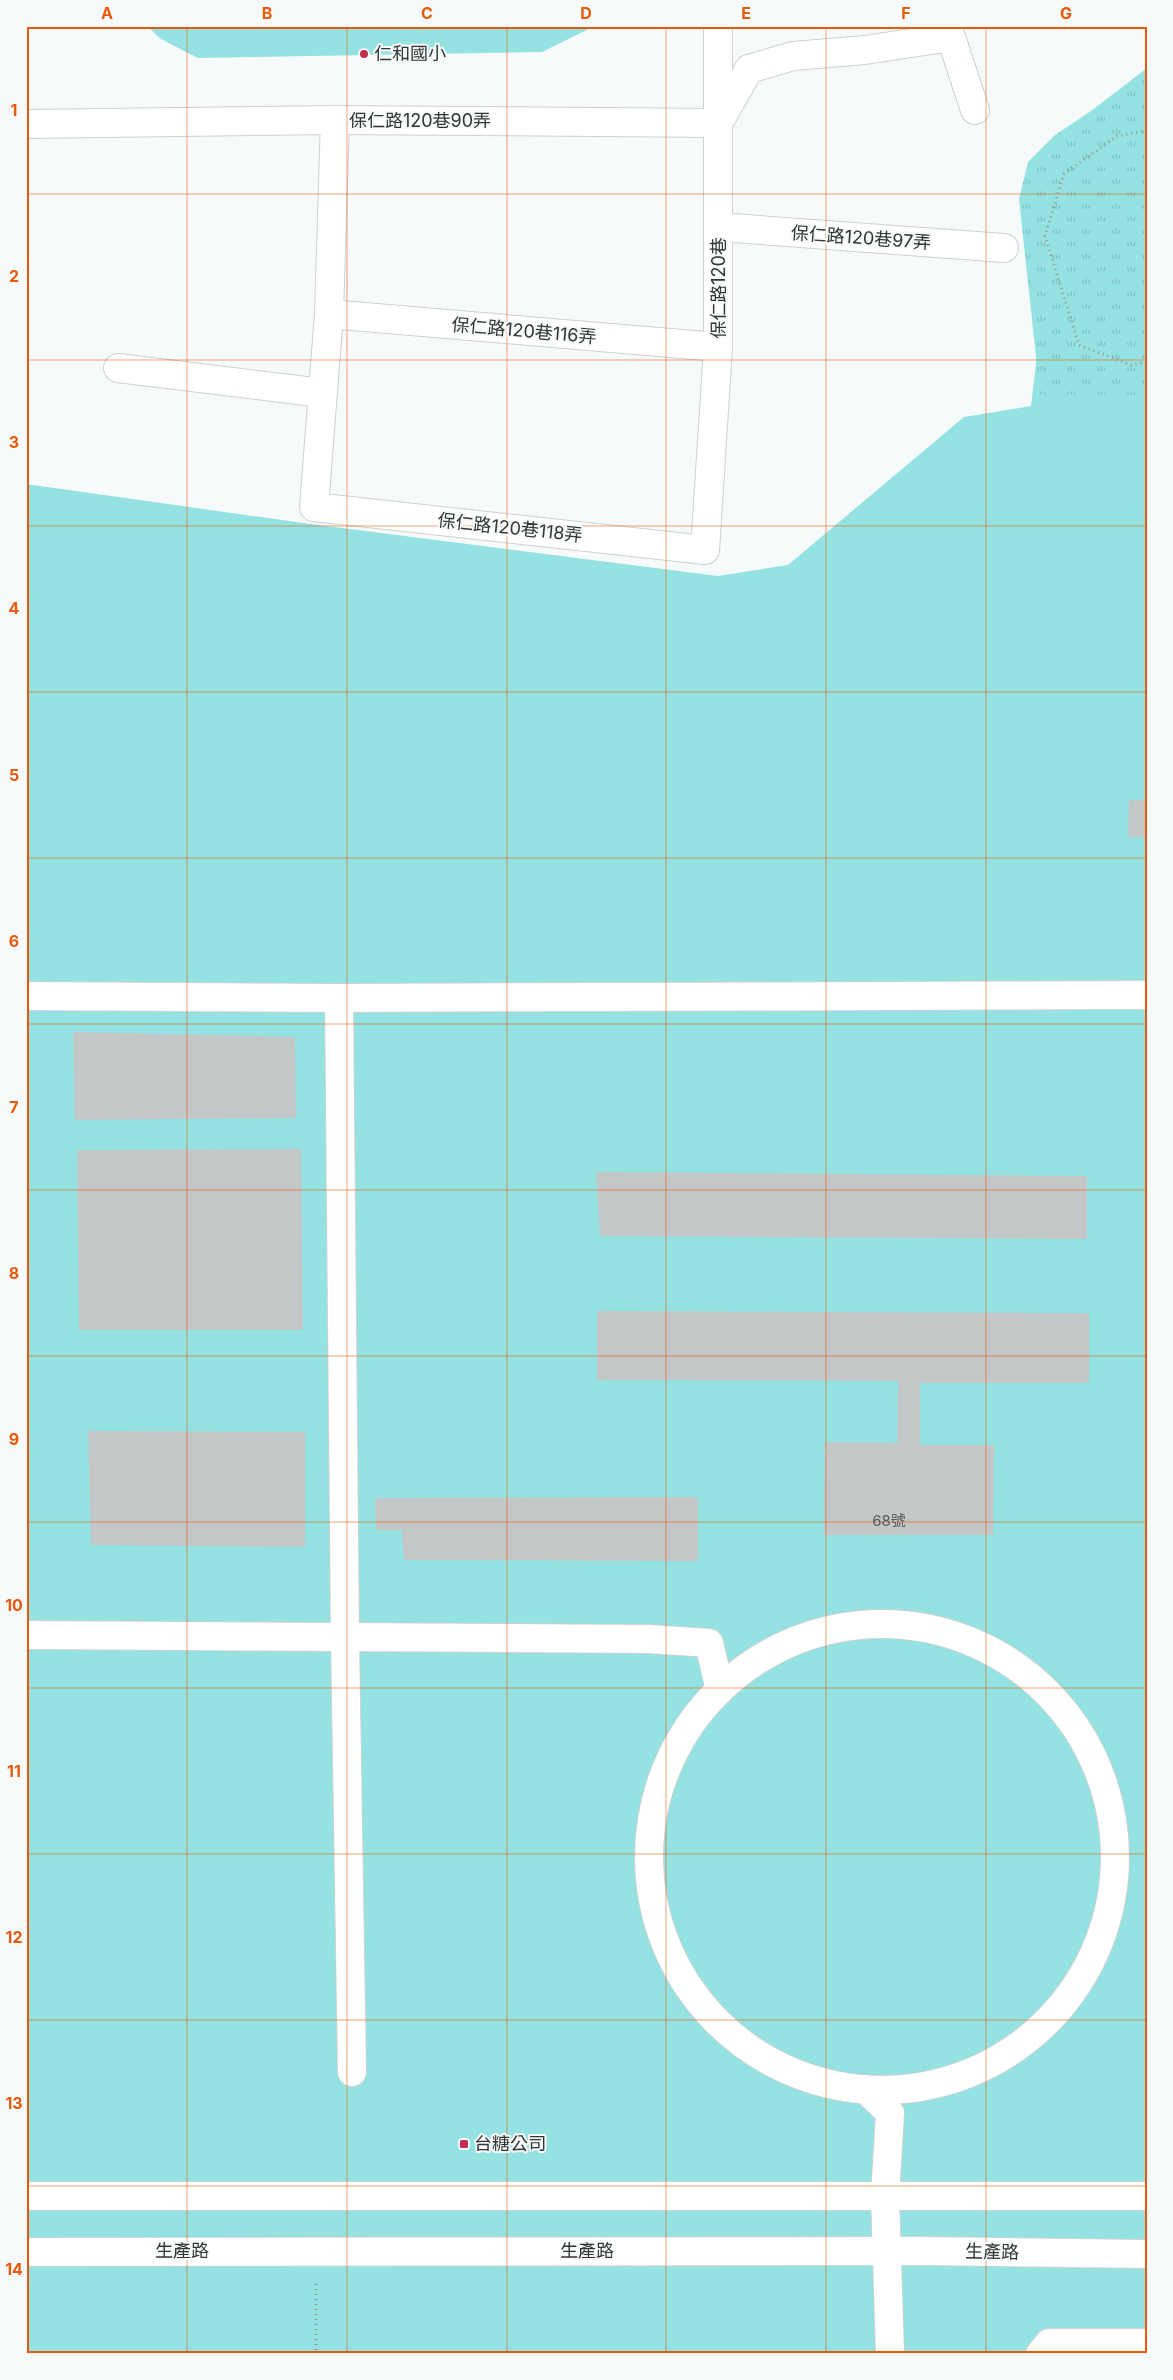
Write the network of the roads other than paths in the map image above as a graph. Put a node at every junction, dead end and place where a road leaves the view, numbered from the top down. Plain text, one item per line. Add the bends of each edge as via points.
1 (718, 26) edge
2 (975, 110) dead end
3 (335, 120) junction
4 (718, 123) junction
5 (26, 124) edge
6 (719, 227) junction
7 (1004, 248) dead end
8 (329, 314) junction
9 (718, 347) junction
10 (118, 368) dead end
11 (322, 393) junction
12 (314, 506) joint
13 (705, 550) joint
14 (1147, 995) edge
15 (26, 996) edge
16 (338, 998) junction
17 (26, 1635) edge
18 (345, 1637) junction
19 (720, 1690) junction
20 (352, 2072) dead end
21 (865, 2089) junction
22 (26, 2196) edge
23 (885, 2196) junction
24 (1147, 2196) edge
25 (887, 2251) junction
26 (26, 2252) edge
27 (1147, 2254) edge
28 (1147, 2342) edge
29 (890, 2354) edge
30 (1040, 2354) edge

1 - 4 street, 保仁路120巷
2 - 4 street via 951,37 865,50 792,56 749,69
3 - 4 street, 保仁路120巷90弄
3 - 5 street
3 - 8 street, 保仁路120巷90弄
4 - 6 street, 保仁路120巷
6 - 7 street, 保仁路120巷97弄
6 - 9 street, 保仁路120巷
8 - 9 street, 保仁路120巷116弄
8 - 11 street, 保仁路120巷90弄
9 - 13 street, 保仁路120巷
10 - 11 street
11 - 12 street, 保仁路120巷90弄
12 - 13 street, 保仁路120巷118弄
14 - 16 street
15 - 16 street
16 - 18 street
17 - 18 street
18 - 19 street via 649,1639 709,1643
18 - 20 street
19 - 21 street via 696,1713 659,1779 646,1853 657,1927 691,1995 744,2047 811,2081
19 - 21 street via 751,1662 820,1630 894,1622 973,1640 1041,1683 1090,1746 1116,1821 1114,1901 1086,1976 1034,2037 965,2077 886,2092
21 - 23 street via 890,2113
22 - 23 street
23 - 24 street
23 - 25 street
25 - 26 street, 生產路
25 - 27 street, 生產路
25 - 29 street
28 - 30 street via 1049,2343

